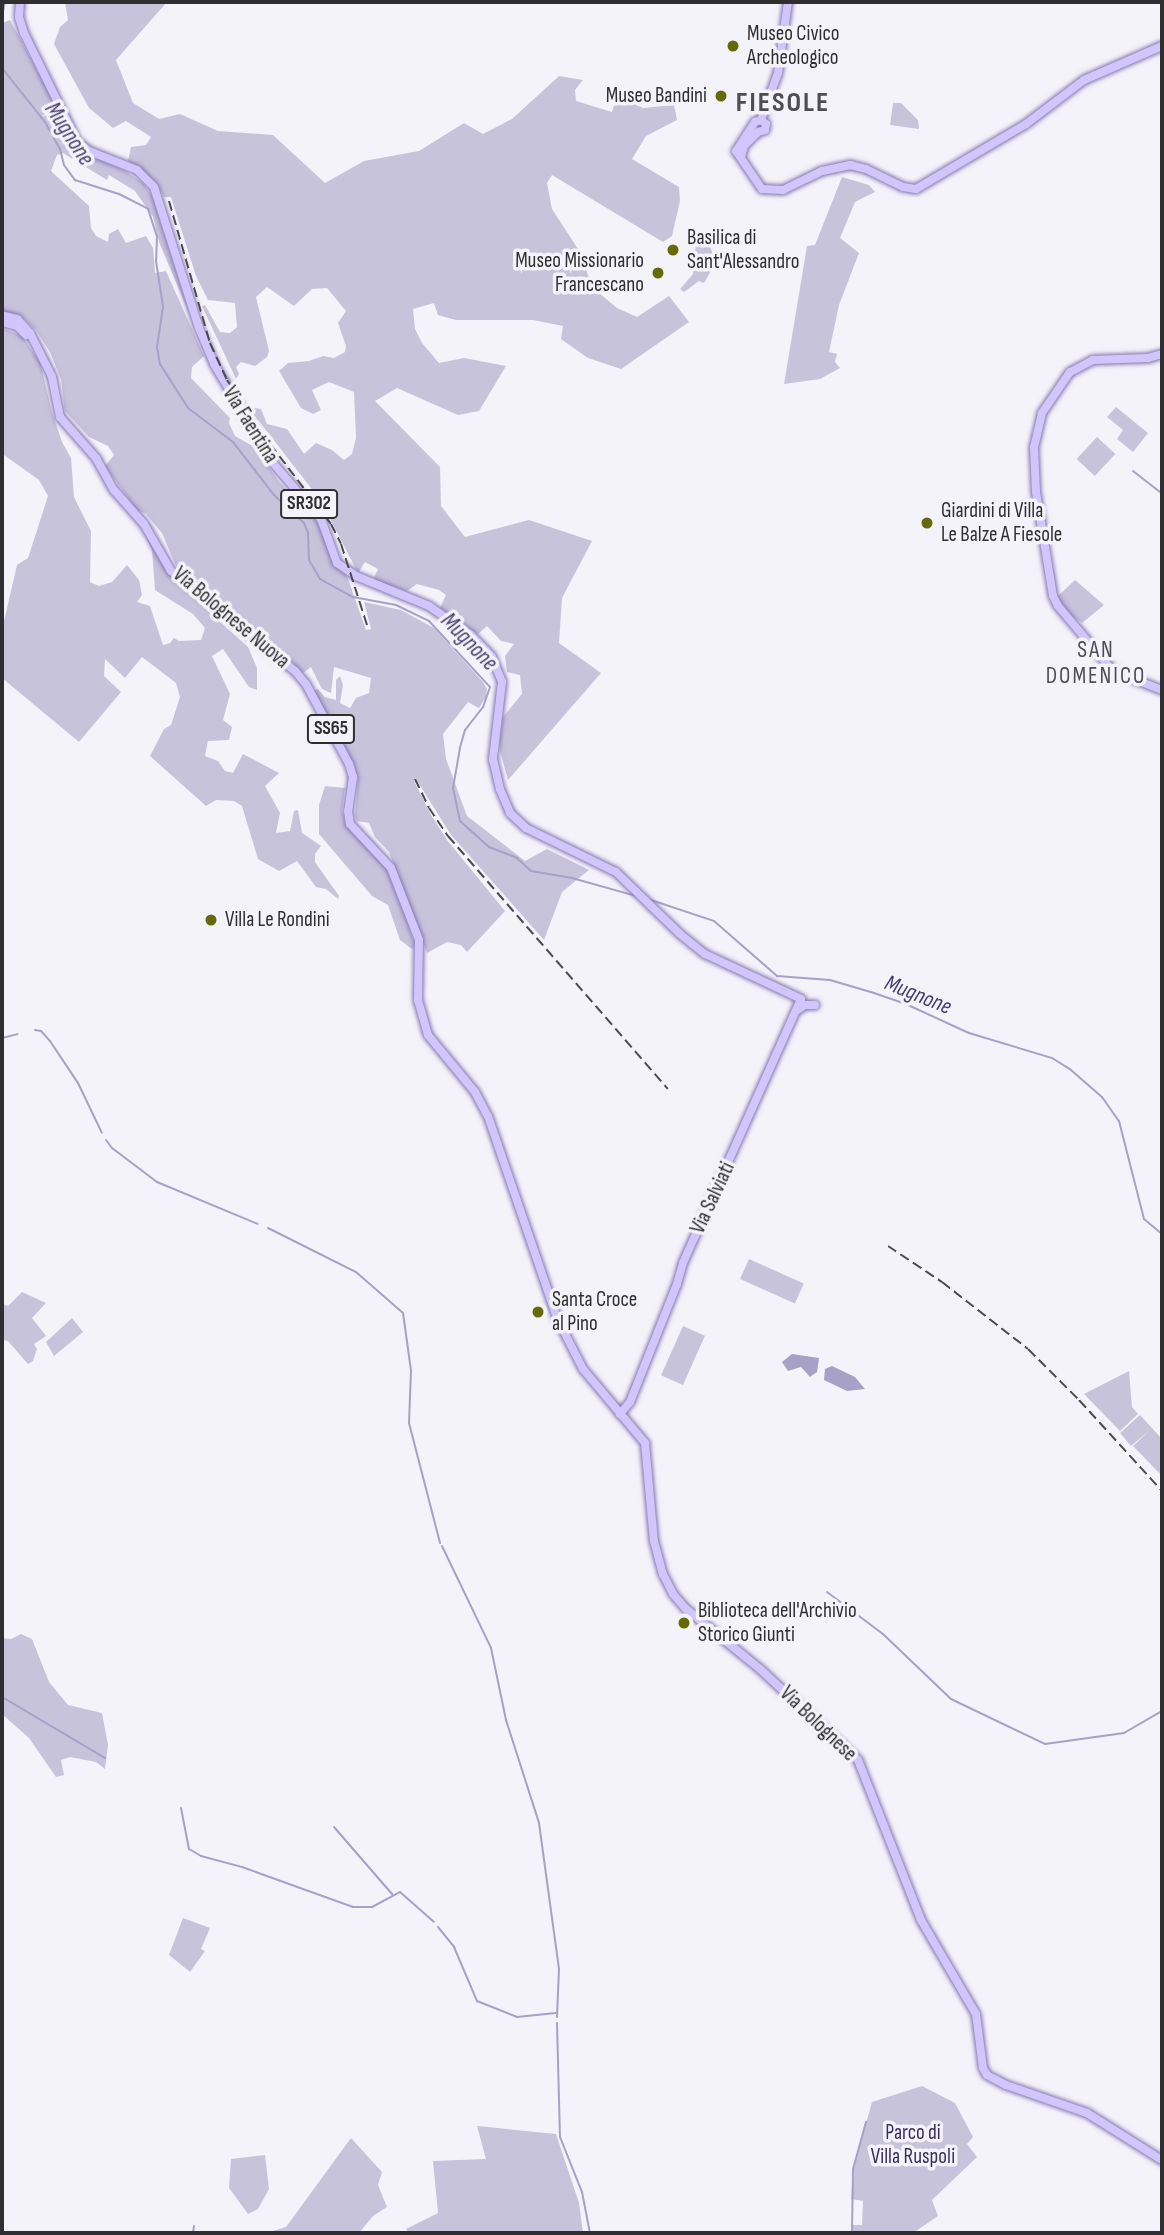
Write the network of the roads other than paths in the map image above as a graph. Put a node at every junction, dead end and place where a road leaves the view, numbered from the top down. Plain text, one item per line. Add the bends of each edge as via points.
1 (20, 2) edge
2 (788, 2) edge
3 (1162, 46) edge
4 (2, 315) edge
5 (2, 322) edge
6 (41, 354) junction
7 (1162, 354) edge
8 (1162, 690) edge
9 (800, 999) joint
10 (814, 1005) dead end
11 (794, 1013) junction
12 (528, 1233) joint
13 (618, 1411) junction
14 (1162, 2160) edge

1 - 9 main road, Via Faentina / SR302 via 21,26 77,141 89,151 137,170 155,187 214,364 274,463 321,520 337,563 356,576 429,606 487,650 502,682 493,759 510,813 526,828 599,861 623,878 713,959
2 - 3 main road via 775,85 761,120 766,128 756,130 737,146 759,186 769,191 849,165 903,187 920,188 1026,124 1084,80
4 - 6 main road, Via Bolognese Nuova / SS65 via 23,323
5 - 6 main road, Via Bolognese Nuova / SS65 via 21,329
6 - 12 main road, Via Bolognese Nuova / SS65 via 52,377 60,417 144,524 171,571 306,684 349,764 353,777 350,824 391,868 419,940 417,985 422,1021 481,1101
7 - 8 main road via 1104,358 1082,364 1062,379 1035,435 1034,476 1058,606 1113,671
9 - 11 main road, Via Salviati
10 - 11 main road
11 - 13 main road, Via Salviati via 682,1263 631,1400
12 - 13 main road, Via Bolognese via 558,1320 587,1376
13 - 14 main road, Via Bolognese via 645,1443 651,1522 667,1585 686,1609 735,1647 858,1760 921,1920 976,2014 984,2072 1006,2085 1087,2113

